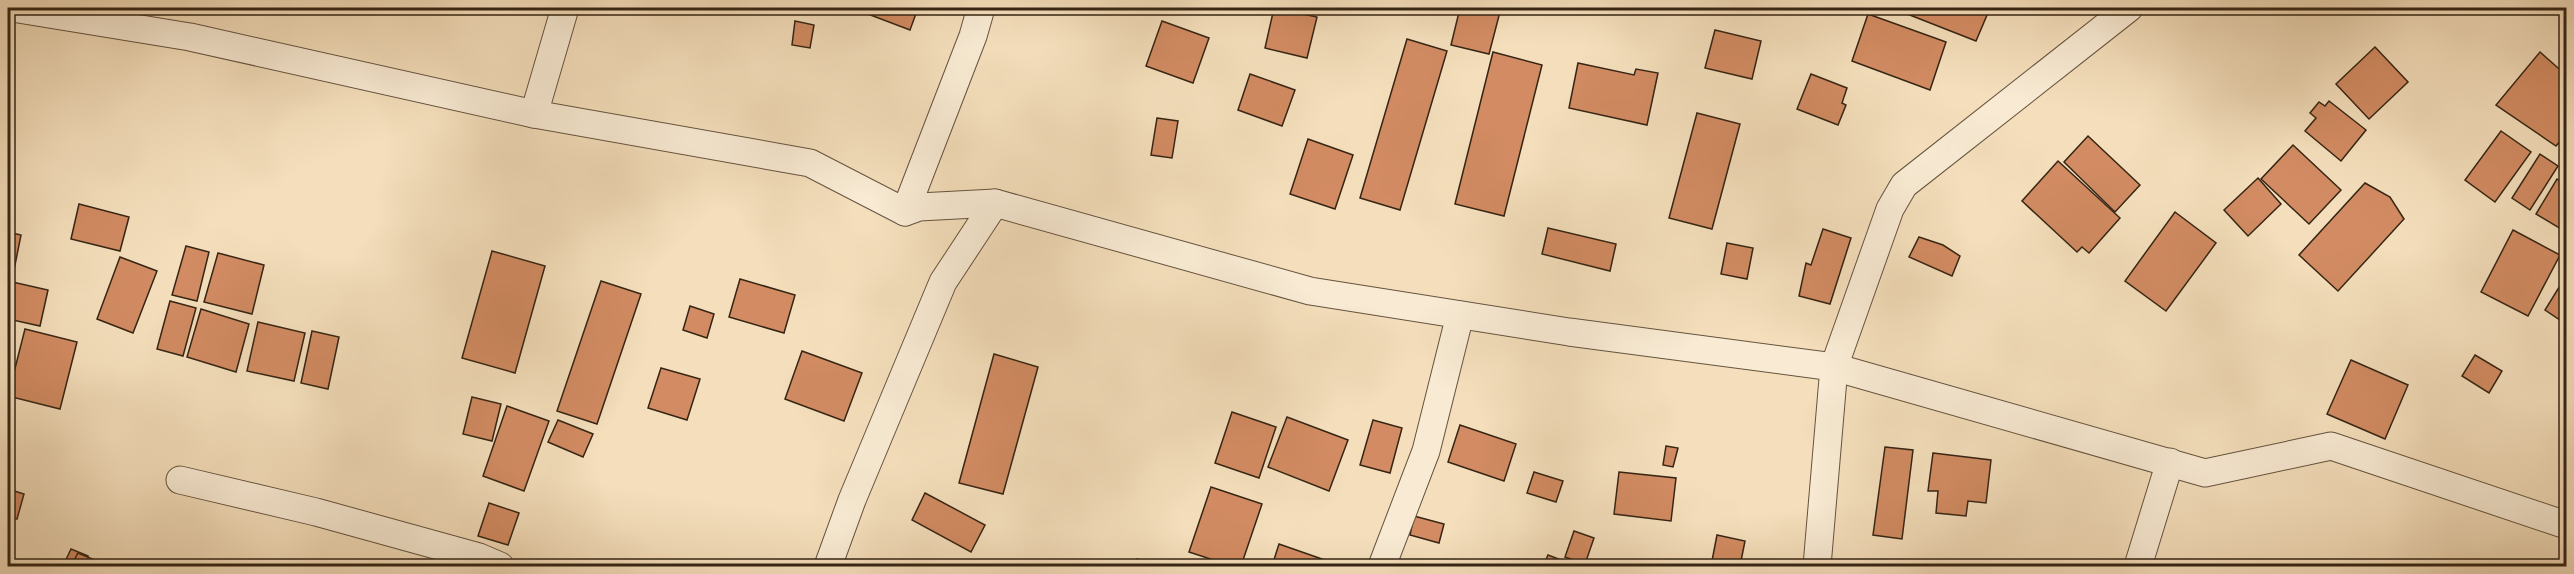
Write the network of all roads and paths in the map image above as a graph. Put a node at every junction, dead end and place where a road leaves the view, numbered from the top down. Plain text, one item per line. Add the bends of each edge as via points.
1 (12, 8) edge
2 (565, 8) edge
3 (981, 8) edge
4 (2129, 8) edge
5 (534, 114) junction
6 (995, 202) junction
7 (905, 212) junction
8 (1460, 315) junction
9 (1834, 367) junction
10 (2170, 462) junction
11 (180, 480) dead end
12 (2566, 525) edge
13 (500, 567) edge
14 (828, 567) edge
15 (1382, 567) edge
16 (1817, 567) edge
17 (2138, 567) edge

1 - 5 street via 190,37
2 - 5 street
3 - 7 street
4 - 9 street via 1904,185 1890,209
5 - 7 street via 810,163
6 - 7 street via 919,207
6 - 8 street via 1310,291
6 - 14 street via 943,282
8 - 9 street
8 - 15 street via 1426,451
9 - 10 street
9 - 16 street
10 - 12 street via 2205,473 2331,446
10 - 17 street
11 - 13 street via 326,515 479,557

